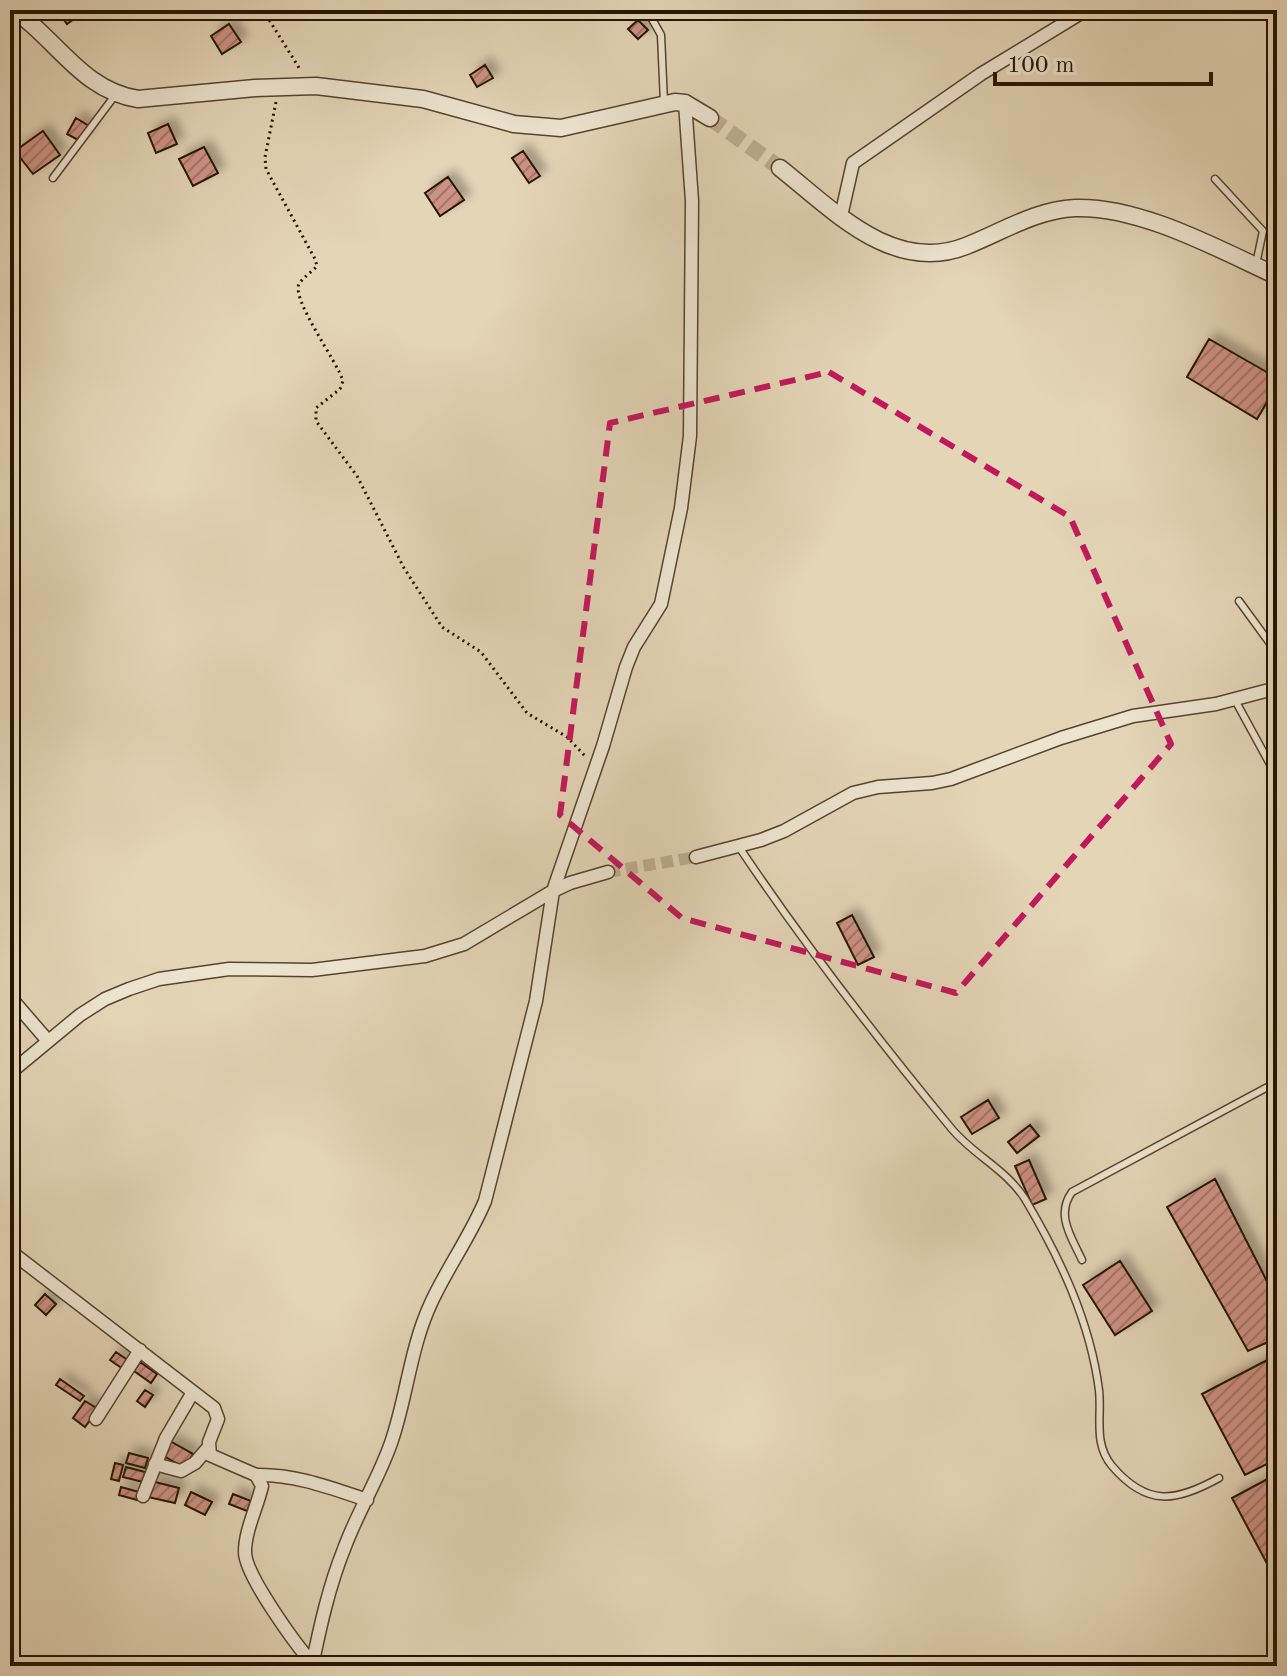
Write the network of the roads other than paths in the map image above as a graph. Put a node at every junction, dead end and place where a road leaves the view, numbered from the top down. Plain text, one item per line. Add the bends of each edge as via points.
1 (647, 10) edge
2 (1086, 10) edge
3 (18, 11) edge
4 (116, 94) junction
5 (664, 103) junction
6 (685, 103) junction
7 (710, 118) tunnel mouth
8 (780, 168) tunnel mouth
9 (53, 178) dead end
10 (1215, 179) dead end
11 (841, 216) junction
12 (1256, 266) junction
13 (1277, 276) edge
14 (1239, 601) dead end
15 (1277, 653) edge
16 (1277, 688) edge
17 (1235, 700) junction
18 (1277, 777) edge
19 (739, 847) junction
20 (696, 857) tunnel mouth
21 (608, 872) tunnel mouth
22 (553, 891) junction
23 (10, 997) edge
24 (48, 1041) junction
25 (10, 1073) edge
26 (1277, 1082) edge
27 (10, 1251) edge
28 (1082, 1260) dead end
29 (140, 1350) junction
30 (193, 1392) junction
31 (96, 1419) dead end
32 (207, 1449) junction
33 (155, 1464) junction
34 (256, 1475) junction
35 (1219, 1478) dead end
36 (143, 1496) dead end
37 (367, 1500) junction
38 (312, 1665) edge

1 - 5 lane via 661,35
2 - 11 street via 981,74 853,163
3 - 4 street via 92,82
4 - 5 street via 138,99 307,86 388,93 514,124 561,128
4 - 9 lane
5 - 6 street
6 - 7 street
6 - 22 street via 693,254 688,472 661,604 626,667
8 - 11 street
10 - 12 lane via 1263,231
11 - 12 street via 897,250 918,254 964,247 1050,211 1104,211 1171,229
12 - 13 street
14 - 15 lane
16 - 17 street
17 - 18 lane
17 - 19 street via 1133,716 951,779 853,793 784,831
19 - 20 street
19 - 35 lane via 926,1098 959,1138 1023,1196 1091,1339 1100,1438 1110,1464 1152,1496 1190,1494
21 - 22 street
22 - 24 street via 464,944 425,956 312,970 229,969 159,979 105,999
22 - 37 street via 536,1001 485,1201 423,1322 400,1416
23 - 24 street
24 - 25 street
26 - 28 lane via 1072,1192 1063,1213
27 - 29 street
29 - 30 street
29 - 31 street
30 - 32 street via 217,1413
30 - 33 street
32 - 33 street via 181,1471
32 - 34 street via 216,1459
33 - 36 street
34 - 37 street via 295,1478
34 - 38 street via 262,1486 247,1538 246,1563
37 - 38 street via 344,1546

